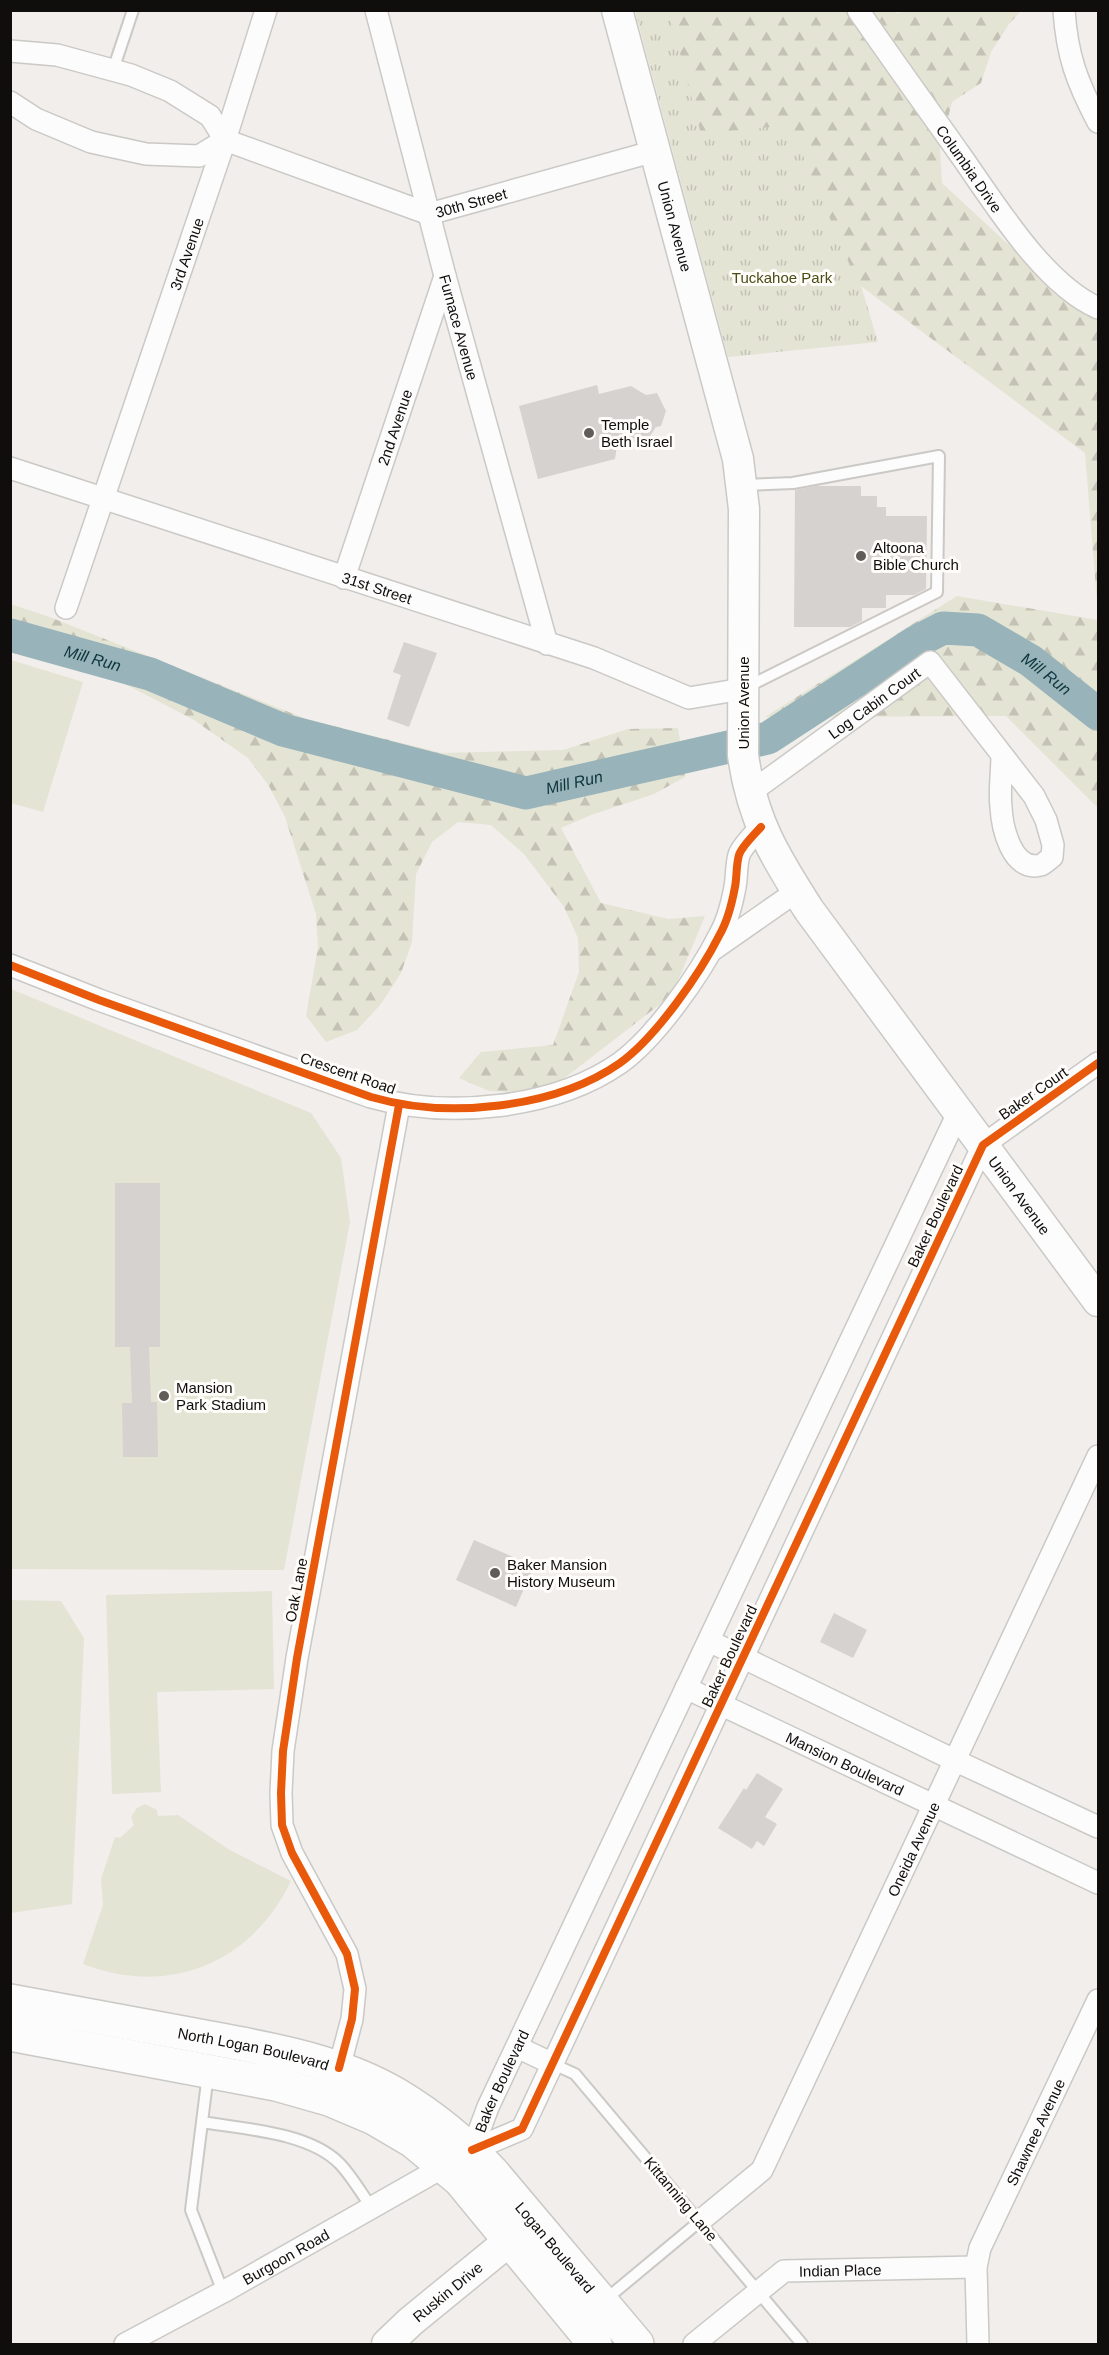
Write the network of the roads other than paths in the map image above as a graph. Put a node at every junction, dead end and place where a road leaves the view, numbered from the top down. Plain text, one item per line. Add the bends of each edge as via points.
1 (133, 10) edge
2 (266, 10) edge
3 (376, 10) edge
4 (617, 10) edge
5 (858, 10) edge
6 (1064, 10) edge
7 (10, 51) edge
8 (113, 70) junction
9 (10, 102) edge
10 (1098, 122) edge
11 (225, 140) junction
12 (655, 151) junction
13 (429, 214) junction
14 (445, 276) junction
15 (1098, 308) edge
16 (10, 468) edge
17 (742, 485) junction
18 (104, 499) junction
19 (344, 578) junction
20 (66, 608) dead end
21 (547, 644) junction
22 (742, 689) junction
23 (1002, 755) dead end
24 (751, 792) junction
25 (761, 827) junction
26 (797, 891) junction
27 (709, 953) junction
28 (10, 965) edge
29 (1098, 1063) edge
30 (399, 1105) junction
31 (959, 1111) junction
32 (983, 1145) junction
33 (1098, 1301) edge
34 (1098, 1456) edge
35 (708, 1641) junction
36 (743, 1659) junction
37 (686, 1688) junction
38 (721, 1705) junction
39 (954, 1760) junction
40 (933, 1805) junction
41 (1098, 1827) edge
42 (1098, 1883) edge
43 (1098, 2000) edge
44 (10, 2001) edge
45 (10, 2034) edge
46 (517, 2047) junction
47 (553, 2064) junction
48 (339, 2068) junction
49 (208, 2071) junction
50 (202, 2122) junction
51 (458, 2158) junction
52 (372, 2208) junction
53 (700, 2221) junction
54 (509, 2241) junction
55 (976, 2267) junction
56 (223, 2292) junction
57 (759, 2292) junction
58 (602, 2302) junction
59 (125, 2344) edge
60 (387, 2344) edge
61 (595, 2344) edge
62 (638, 2344) edge
63 (694, 2344) edge
64 (802, 2344) edge
65 (978, 2344) edge

1 - 8 lane
2 - 11 street, 3rd Avenue
3 - 13 street, Furnace Avenue
4 - 12 main road, Union Avenue
5 - 15 street, Columbia Drive via 1034,255 1066,287
6 - 10 street via 1074,74
7 - 8 street via 57,55
8 - 11 street via 170,91 210,116
9 - 11 street via 36,119 91,142 146,154 199,156
11 - 13 street, 30th Street
11 - 18 street, 3rd Avenue
12 - 13 street, 30th Street
12 - 17 main road, Union Avenue
13 - 14 street, Furnace Avenue
14 - 19 street, 2nd Avenue
14 - 21 street, Furnace Avenue
16 - 18 street, 31st Street
17 - 22 main road, Union Avenue
17 - 22 lane via 793,483 939,456 937,592
18 - 19 street, 31st Street
18 - 20 street, 3rd Avenue
19 - 21 street, 31st Street
21 - 22 street, 31st Street via 594,658 689,698
22 - 24 main road, Union Avenue via 743,743
23 - 24 street, Log Cabin Court via 930,662
24 - 25 main road, Union Avenue
25 - 26 main road, Union Avenue
25 - 27 street, Crescent Road via 739,854 729,915
26 - 27 street, Crescent Road
26 - 31 main road, Union Avenue
27 - 30 street, Crescent Road via 645,1041 599,1076 573,1088 506,1104 467,1108
28 - 30 street, Crescent Road
29 - 32 street, Baker Court
30 - 48 street, Oak Lane via 283,1751 282,1825 292,1853 347,1954 355,1989 352,2019
31 - 32 main road, Union Avenue
31 - 35 street, Baker Boulevard
32 - 33 main road, Union Avenue
32 - 36 street, Baker Boulevard
34 - 39 street, Oneida Avenue
35 - 36 street
35 - 37 street, Baker Boulevard
36 - 38 street, Baker Boulevard
36 - 39 street
37 - 38 street, Mansion Boulevard
37 - 46 street, Baker Boulevard
38 - 40 street, Mansion Boulevard
38 - 47 street, Baker Boulevard
39 - 40 street, Oneida Avenue
39 - 41 street
40 - 42 street, Mansion Boulevard
40 - 53 street, Oneida Avenue via 762,2170
43 - 55 street, Shawnee Avenue via 980,2248
44 - 48 main road, North Logan Boulevard via 284,2052
45 - 49 main road, North Logan Boulevard
46 - 47 street
46 - 51 street, Baker Boulevard
47 - 51 street, Baker Boulevard via 522,2129
47 - 53 lane, Kittanning Lane via 575,2074
48 - 51 main road, North Logan Boulevard via 396,2094 440,2124
49 - 50 lane
49 - 51 main road, North Logan Boulevard via 329,2099 374,2118 413,2141
50 - 52 lane via 294,2138 323,2150 339,2163
50 - 56 lane via 191,2210
51 - 52 street, Burgoon Road
51 - 54 main road via 460,2180
51 - 58 main road, Logan Boulevard via 501,2182
52 - 56 street, Burgoon Road
53 - 57 lane, Kittanning Lane
53 - 58 lane
54 - 60 main road, Ruskin Drive
54 - 61 main road
55 - 57 street, Indian Place via 784,2271
55 - 65 street, Shawnee Avenue
56 - 59 street, Burgoon Road
57 - 63 street, Indian Place
57 - 64 lane, Kittanning Lane
58 - 62 main road, Logan Boulevard

